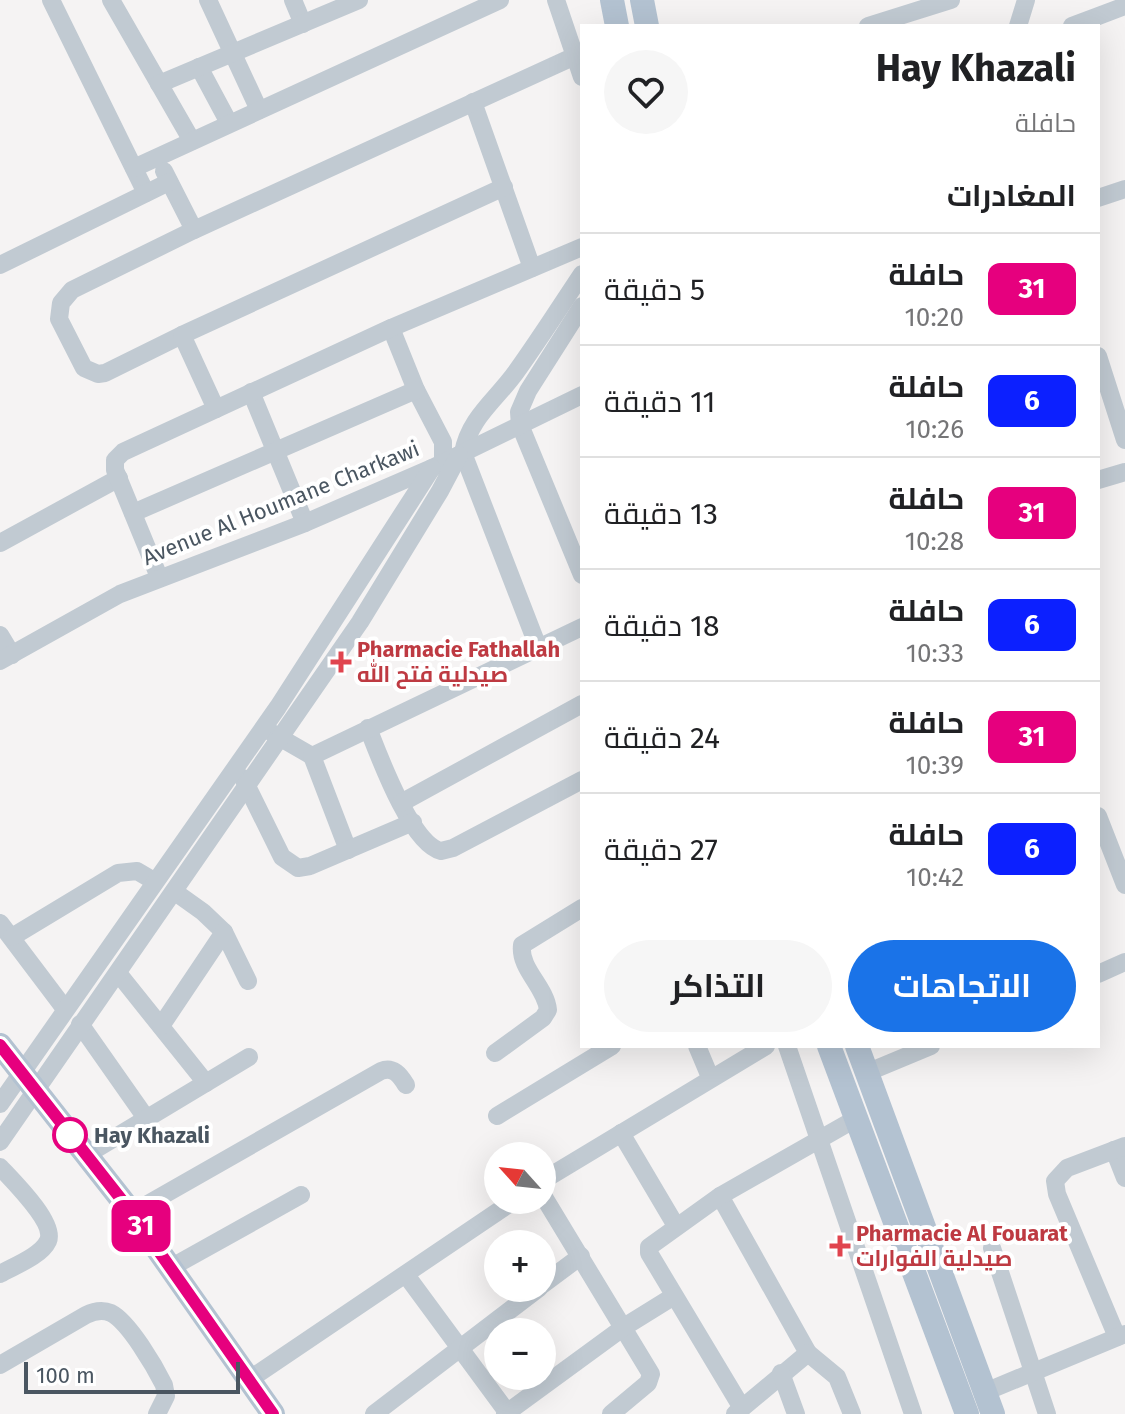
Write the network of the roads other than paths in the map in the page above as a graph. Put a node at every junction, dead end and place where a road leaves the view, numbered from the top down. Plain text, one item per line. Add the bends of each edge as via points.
1 (51, 0) edge
2 (111, 0) edge
3 (208, 0) edge
4 (293, 0) edge
5 (359, 0) edge
6 (500, 0) edge
7 (556, 0) edge
8 (612, 0) edge
9 (642, 0) edge
10 (951, 0) edge
11 (1026, 0) edge
12 (1125, 6) edge
13 (303, 24) junction
14 (617, 24) edge
15 (647, 24) edge
16 (874, 24) edge
17 (1019, 24) edge
18 (1077, 24) edge
19 (232, 53) junction
20 (575, 56) junction
21 (199, 67) junction
22 (580, 71) edge
23 (159, 84) junction
24 (473, 102) junction
25 (259, 110) junction
26 (229, 123) junction
27 (192, 141) junction
28 (157, 158) junction
29 (134, 168) junction
30 (169, 182) junction
31 (504, 187) junction
32 (1125, 189) edge
33 (146, 193) junction
34 (1100, 197) edge
35 (194, 230) junction
36 (580, 248) edge
37 (0, 265) edge
38 (532, 268) junction
39 (580, 277) edge
40 (580, 309) edge
41 (391, 328) junction
42 (182, 335) junction
43 (1100, 362) edge
44 (416, 390) junction
45 (251, 392) junction
46 (580, 396) edge
47 (216, 409) junction
48 (520, 425) junction
49 (1125, 440) edge
50 (277, 450) junction
51 (449, 460) junction
52 (1125, 472) edge
53 (119, 478) junction
54 (1100, 479) edge
55 (133, 513) junction
56 (305, 523) junction
57 (0, 543) edge
58 (580, 570) edge
59 (159, 577) junction
60 (580, 628) edge
61 (0, 635) edge
62 (538, 647) junction
63 (6, 658) edge
64 (580, 705) edge
65 (264, 728) junction
66 (368, 728) junction
67 (280, 738) junction
68 (312, 756) junction
69 (236, 765) junction
70 (580, 781) edge
71 (247, 785) junction
72 (401, 803) junction
73 (1100, 821) edge
74 (413, 822) junction
75 (348, 850) junction
76 (154, 881) junction
77 (1125, 885) edge
78 (175, 892) junction
79 (580, 909) edge
80 (6, 930) edge
81 (224, 932) junction
82 (1125, 962) edge
83 (118, 973) junction
84 (1100, 973) edge
85 (248, 981) dead end
86 (65, 1009) junction
87 (80, 1024) junction
88 (161, 1026) junction
89 (0, 1045) edge
90 (609, 1048) edge
91 (698, 1048) edge
92 (762, 1048) edge
93 (788, 1048) edge
94 (830, 1048) edge
95 (858, 1048) edge
96 (926, 1048) edge
97 (495, 1053) dead end
98 (249, 1057) dead end
99 (866, 1073) junction
100 (710, 1077) junction
101 (28, 1082) junction
102 (206, 1083) junction
103 (406, 1085) dead end
104 (0, 1104) edge
105 (497, 1116) dead end
106 (146, 1118) junction
107 (857, 1118) junction
108 (621, 1133) junction
109 (818, 1140) junction
110 (0, 1142) edge
111 (1120, 1148) edge
112 (86, 1155) junction
113 (0, 1167) edge
114 (556, 1172) edge
115 (1125, 1178) edge
116 (301, 1195) dead end
117 (720, 1196) junction
118 (132, 1213) junction
119 (495, 1214) edge
120 (555, 1214) edge
121 (676, 1226) junction
122 (992, 1248) dead end
123 (581, 1256) junction
124 (170, 1268) junction
125 (0, 1274) edge
126 (406, 1275) junction
127 (556, 1275) edge
128 (674, 1296) junction
129 (520, 1302) edge
130 (624, 1327) junction
131 (1121, 1336) edge
132 (460, 1347) junction
133 (808, 1353) junction
134 (0, 1365) edge
135 (781, 1373) junction
136 (1032, 1373) junction
137 (250, 1379) junction
138 (989, 1403) edge
139 (738, 1411) edge
140 (506, 1413) edge
141 (157, 1414) edge
142 (273, 1414) edge
143 (374, 1414) edge
144 (611, 1414) edge
145 (796, 1414) edge
146 (852, 1414) edge
147 (913, 1414) edge
148 (967, 1414) edge
149 (1047, 1414) edge

1 - 29 street
2 - 23 street
3 - 19 street
4 - 13 street
5 - 13 street
6 - 25 street
7 - 20 street
8 - 14 main road
9 - 15 main road
10 - 16 street
11 - 17 street
12 - 18 street
13 - 19 street
19 - 21 street
19 - 25 street
20 - 22 street
20 - 24 street
21 - 23 street
21 - 26 street
23 - 27 street
24 - 31 street
24 - 35 street
25 - 26 street
26 - 27 street
27 - 28 street
28 - 29 street
28 - 30 street
29 - 33 street
30 - 33 street
30 - 35 street
31 - 38 street
31 - 42 street
32 - 34 street
33 - 37 street
35 - 42 street via 72,290 58,311 79,361 98,374
36 - 38 street
38 - 41 street
39 - 51 street
40 - 48 street via 528,391
41 - 44 street
41 - 45 street
42 - 47 street
43 - 49 street
44 - 50 street
44 - 51 street
45 - 47 street
45 - 50 street
46 - 48 street, Avenue Al Houmane Charkawi
47 - 53 street via 123,452 114,465
48 - 51 street, Avenue Al Houmane Charkawi
48 - 58 street
50 - 55 street
50 - 56 street
51 - 56 street, Avenue Al Houmane Charkawi
51 - 62 street
51 - 65 street
51 - 67 street via 440,491 360,622
52 - 54 street
53 - 55 street
53 - 57 street
55 - 59 street
56 - 59 street, Avenue Al Houmane Charkawi
59 - 63 street, Avenue Al Houmane Charkawi
60 - 62 street
61 - 63 street
62 - 66 street
64 - 72 street
65 - 67 street
65 - 69 street
66 - 68 street
66 - 72 street
67 - 68 street
67 - 71 street
68 - 75 street
69 - 71 street
69 - 76 street
70 - 74 street via 448,850 435,850
71 - 75 street via 282,857 292,866 310,866
71 - 78 street
72 - 74 street
73 - 77 street
74 - 75 street
76 - 80 street via 137,871 118,873
76 - 86 street
78 - 81 street
78 - 83 street
79 - 97 street via 522,945 548,1010
80 - 86 street
81 - 85 street
81 - 88 street
82 - 84 street
83 - 87 street
83 - 88 street
86 - 101 street
87 - 101 street
87 - 106 street
88 - 102 street
89 - 101 main road
90 - 105 street
91 - 100 street
92 - 100 street
93 - 109 street
94 - 107 main road
95 - 99 main road
96 - 99 street
98 - 102 street
99 - 138 main road
100 - 108 street
101 - 104 street
101 - 110 street
101 - 112 main road
102 - 106 street
103 - 118 street via 394,1071 381,1071
106 - 112 street
107 - 109 street
107 - 148 main road
108 - 114 street
108 - 121 street
109 - 117 street
109 - 147 street
111 - 115 street
111 - 131 street via 1067,1168 1055,1181
112 - 118 main road
113 - 125 street via 43,1218 49,1235 37,1252
116 - 124 street
117 - 121 street
117 - 133 street
118 - 124 main road
119 - 126 street
120 - 123 street
121 - 128 street via 649,1250
122 - 136 street
123 - 127 street
123 - 130 street
124 - 137 main road
126 - 132 street
126 - 137 street
128 - 130 street
128 - 139 street
129 - 132 street
130 - 140 street
130 - 144 street via 651,1378
131 - 136 street
132 - 140 street
132 - 143 street
133 - 135 street
133 - 146 street via 837,1377
134 - 141 street via 93,1312 109,1313 124,1324 164,1385 166,1396
135 - 139 street
135 - 145 street
136 - 138 street
136 - 149 street
137 - 142 main road

